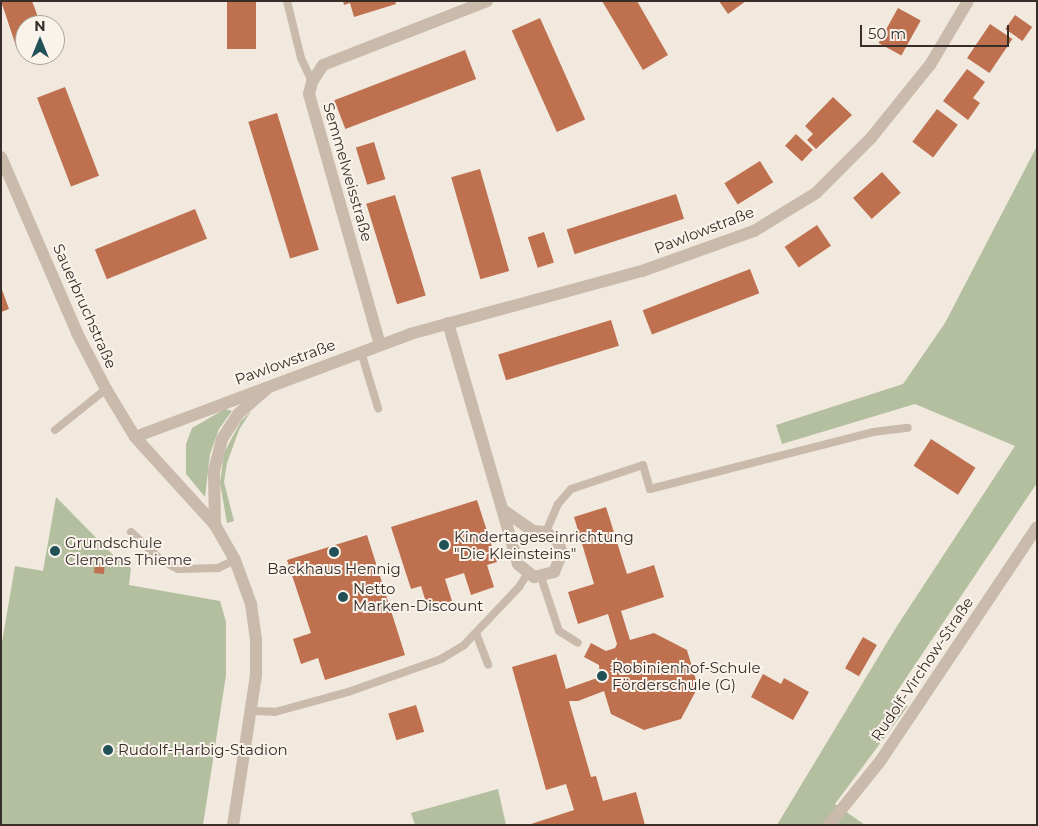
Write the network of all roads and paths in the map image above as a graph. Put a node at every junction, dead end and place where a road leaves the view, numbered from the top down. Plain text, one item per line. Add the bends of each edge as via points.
1 (287, 1) edge
2 (487, 1) edge
3 (968, 1) edge
4 (312, 82) junction
5 (1, 157) edge
6 (448, 323) junction
7 (380, 345) junction
8 (361, 352) junction
9 (270, 385) junction
10 (106, 389) junction
11 (378, 408) dead end
12 (908, 428) dead end
13 (55, 430) dead end
14 (136, 437) junction
15 (503, 510) junction
16 (215, 525) junction
17 (1037, 526) edge
18 (131, 532) dead end
19 (546, 532) junction
20 (235, 560) junction
21 (527, 574) junction
22 (541, 577) junction
23 (476, 633) junction
24 (578, 644) dead end
25 (488, 665) dead end
26 (251, 711) junction
27 (233, 825) edge
28 (829, 825) edge

1 - 4 lane via 301,58
2 - 4 street via 322,65
3 - 6 street, Pawlowstraße via 930,65 871,138 816,192 754,231 642,271
4 - 7 street, Semmelweisstraße via 309,94
5 - 10 street, Sauerbruchstraße via 77,333
6 - 7 street, Pawlowstraße
6 - 15 street
7 - 8 street, Pawlowstraße
8 - 9 street, Pawlowstraße
8 - 11 lane
9 - 14 street, Pawlowstraße
9 - 16 street, Sauerbruchstraße via 238,414 222,439 214,471
10 - 13 lane
10 - 14 street, Sauerbruchstraße
12 - 19 lane via 873,432 650,489 643,465 571,489 558,504
14 - 16 street, Sauerbruchstraße
15 - 19 street via 533,531
15 - 21 street via 518,564
16 - 20 street, Sauerbruchstraße
17 - 28 street, Rudolf-Virchow-Straße via 881,760
18 - 20 lane via 161,560 178,569 218,568
19 - 22 street via 557,540 561,560 554,572
20 - 26 street, Sauerbruchstraße via 251,604 256,639
21 - 22 street
21 - 23 lane
22 - 24 lane via 559,631
23 - 25 lane
23 - 26 lane via 441,659 414,669 276,712
26 - 27 street, Sauerbruchstraße

